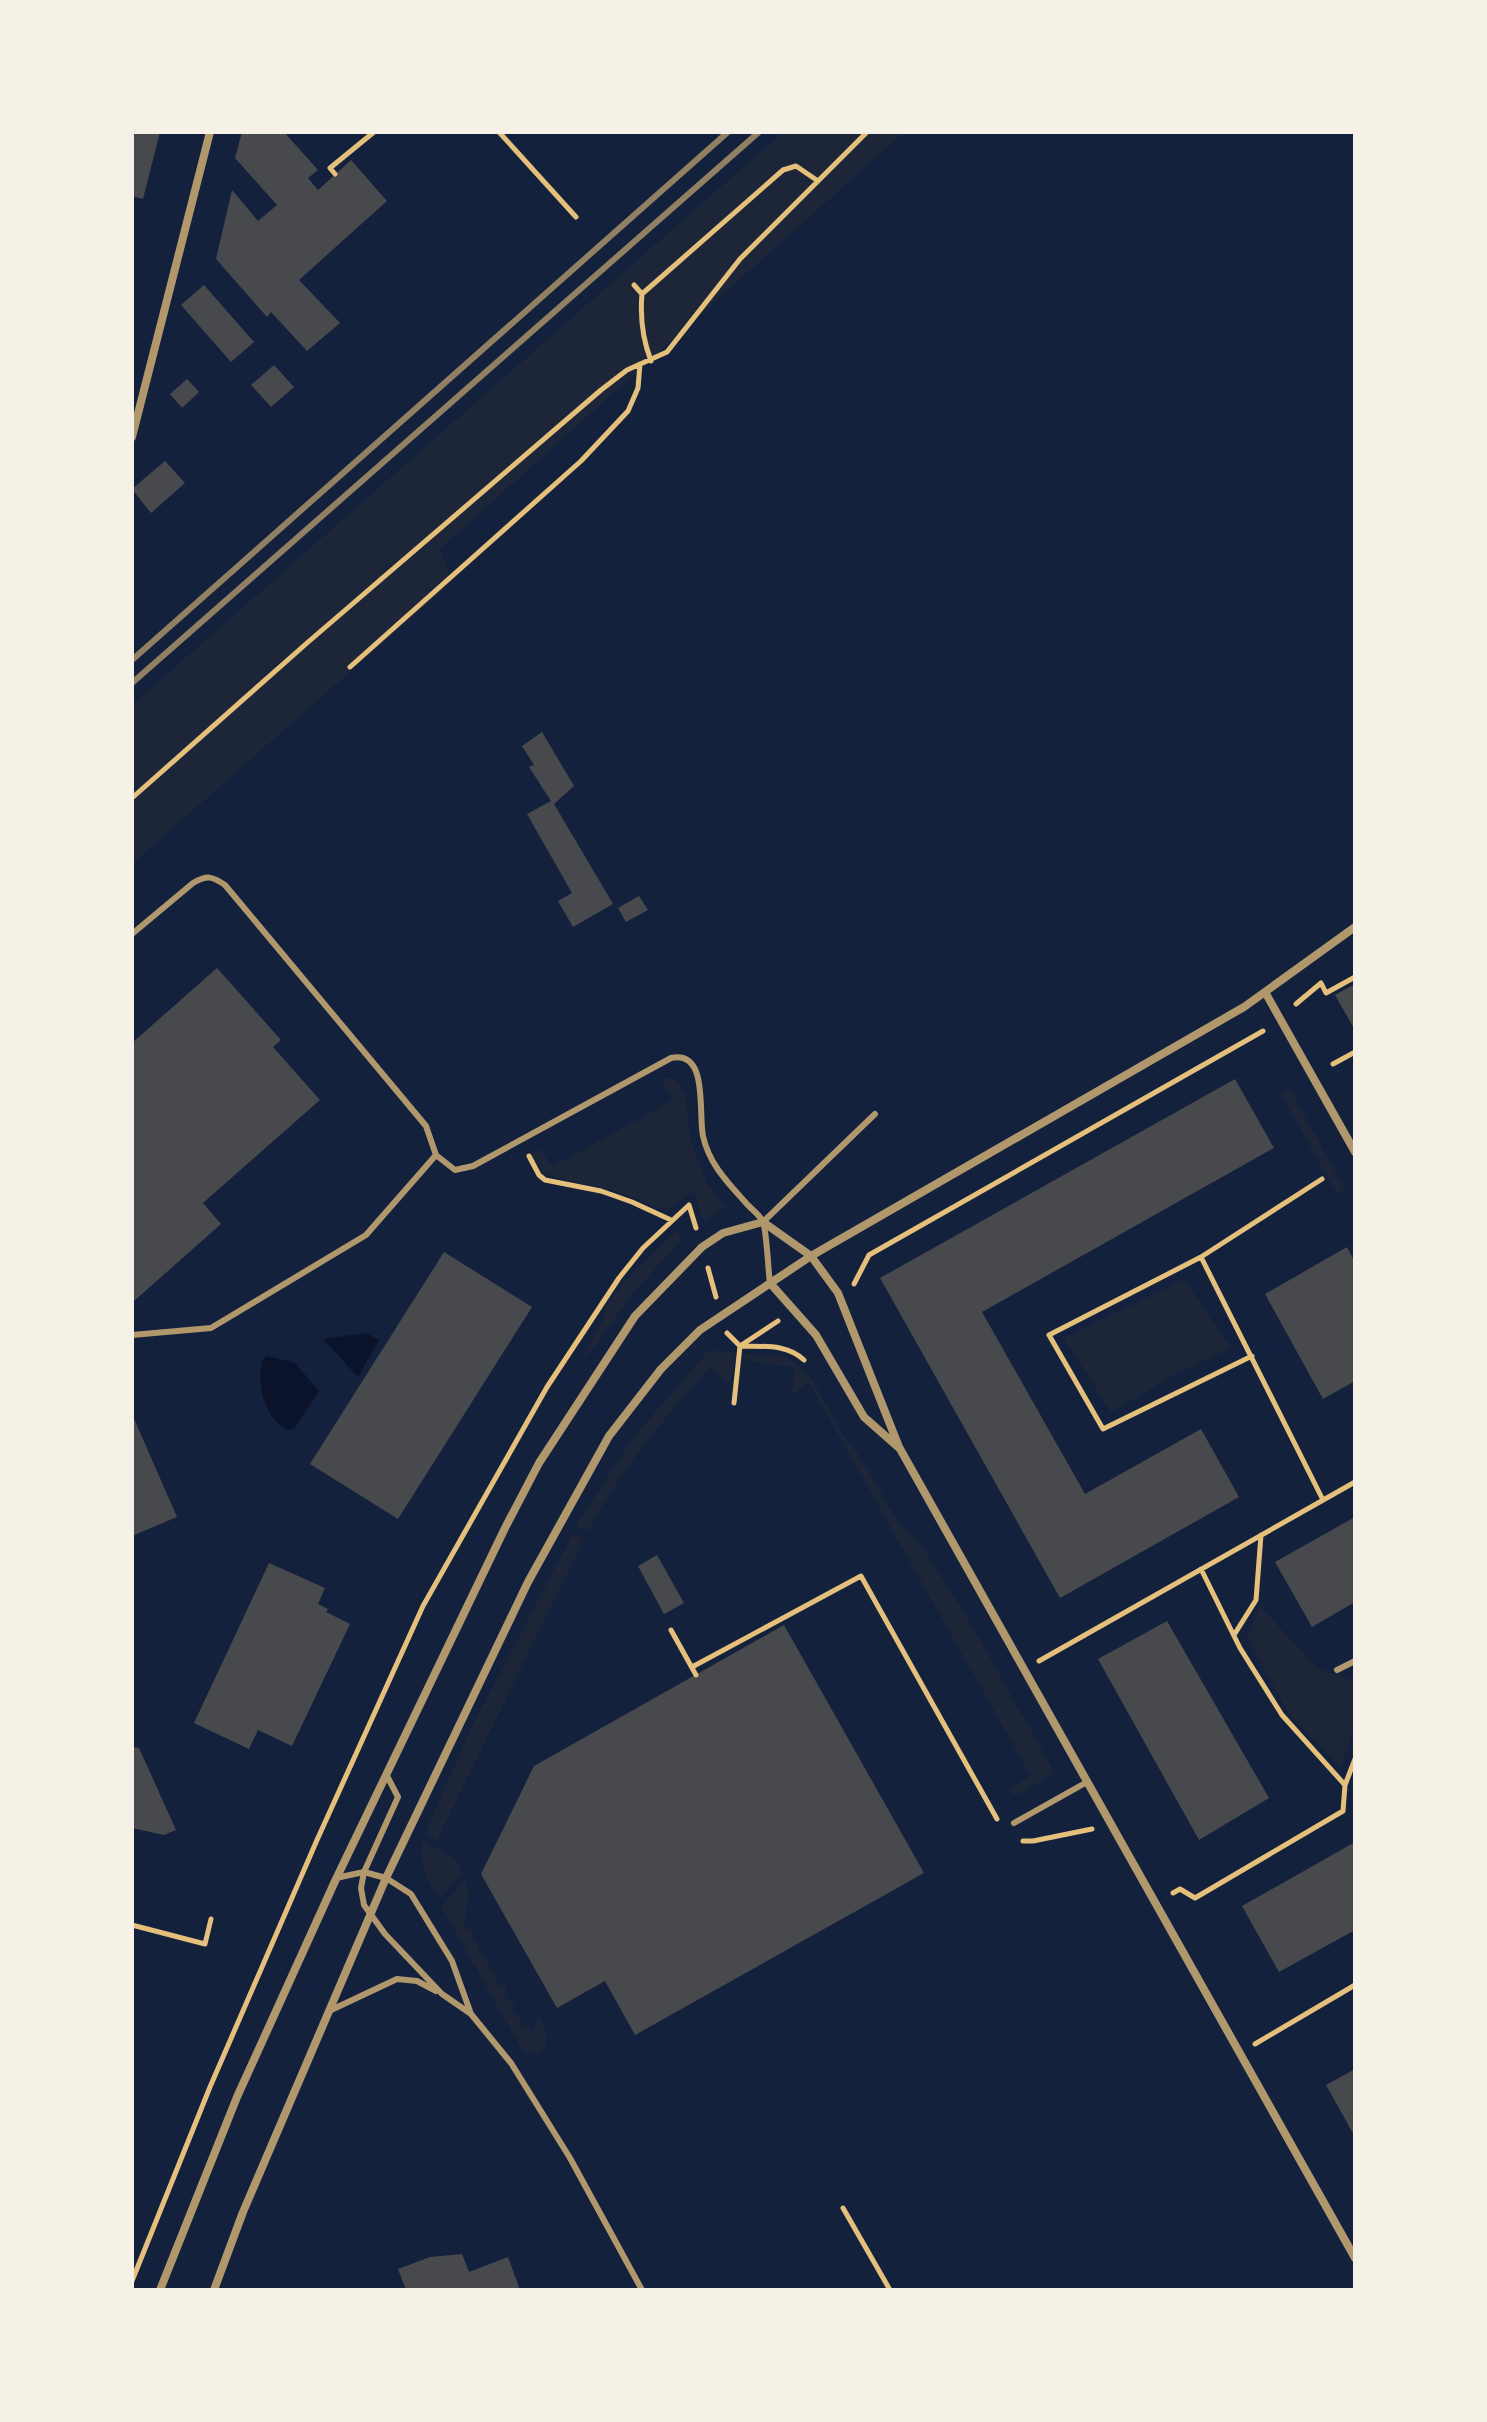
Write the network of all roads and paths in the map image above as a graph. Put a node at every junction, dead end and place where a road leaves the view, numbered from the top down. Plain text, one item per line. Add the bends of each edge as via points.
1 (210, 132) edge
2 (374, 132) edge
3 (499, 132) edge
4 (867, 132) edge
5 (335, 174) dead end
6 (818, 181) junction
7 (576, 217) dead end
8 (634, 285) dead end
9 (642, 294) junction
10 (651, 361) junction
11 (640, 364) junction
12 (132, 437) edge
13 (350, 667) dead end
14 (132, 798) edge
15 (1355, 927) edge
16 (132, 934) edge
17 (1355, 977) edge
18 (1321, 983) dead end
19 (1265, 992) junction
20 (1260, 1035) dead end
21 (1355, 1052) edge
22 (1333, 1064) dead end
23 (875, 1114) dead end
24 (520, 1140) junction
25 (1355, 1152) edge
26 (436, 1155) junction
27 (1322, 1179) dead end
28 (671, 1220) junction
29 (763, 1222) junction
30 (697, 1229) dead end
31 (811, 1256) junction
32 (1201, 1257) junction
33 (770, 1283) junction
34 (854, 1284) dead end
35 (771, 1326) dead end
36 (727, 1334) dead end
37 (132, 1335) edge
38 (740, 1346) junction
39 (1252, 1356) junction
40 (809, 1364) dead end
41 (734, 1403) dead end
42 (899, 1447) junction
43 (1355, 1482) edge
44 (1323, 1500) junction
45 (1261, 1535) junction
46 (1201, 1569) junction
47 (671, 1630) dead end
48 (1234, 1636) junction
49 (1355, 1661) edge
50 (692, 1667) junction
51 (1024, 1670) junction
52 (1337, 1670) dead end
53 (696, 1675) dead end
54 (1355, 1759) edge
55 (386, 1774) junction
56 (1087, 1782) junction
57 (1345, 1785) junction
58 (998, 1820) dead end
59 (1014, 1823) dead end
60 (1111, 1825) junction
61 (1024, 1841) dead end
62 (364, 1872) junction
63 (386, 1878) junction
64 (336, 1879) junction
65 (1155, 1903) junction
66 (371, 1914) junction
67 (211, 1919) dead end
68 (132, 1925) edge
69 (1355, 1985) edge
70 (442, 1994) junction
71 (329, 2011) junction
72 (471, 2014) junction
73 (1240, 2053) junction
74 (843, 2208) dead end
75 (1355, 2258) edge
76 (132, 2281) edge
77 (160, 2290) edge
78 (214, 2290) edge
79 (642, 2290) edge
80 (890, 2290) edge

1 - 12 street
2 - 5 path via 330,168
3 - 7 path
4 - 6 path
6 - 9 path via 796,166 783,170
6 - 10 path via 740,259 667,352
8 - 9 path
9 - 10 path via 640,311
10 - 11 path
11 - 13 path via 628,411 591,451
11 - 14 path via 601,390
15 - 19 street
16 - 26 lane via 204,877 225,885 426,1126
17 - 18 path via 1326,993
19 - 25 street
19 - 31 street
20 - 34 path via 869,1255
21 - 22 path
23 - 29 lane
24 - 26 lane via 455,1170
24 - 28 path via 545,1180 601,1191
24 - 29 lane via 682,1056 698,1075 708,1153
26 - 37 lane via 366,1235 211,1328
27 - 32 path
28 - 30 path via 689,1205
28 - 76 path via 619,1278 547,1387 423,1606 210,2087
29 - 31 street
29 - 33 lane
29 - 55 street via 723,1233 702,1247 635,1316 539,1463
31 - 33 street
31 - 42 street via 838,1293
32 - 39 path
32 - 39 path via 1049,1335 1103,1429
33 - 42 street via 816,1335 864,1417
33 - 63 street via 700,1330 661,1369 609,1436 528,1582
35 - 38 path
36 - 38 path
38 - 40 path via 783,1347
38 - 41 path
39 - 44 path
42 - 51 street
43 - 44 path
44 - 45 path
45 - 46 path
45 - 48 path via 1256,1600
46 - 48 path
46 - 51 path
47 - 50 path
48 - 57 path via 1282,1715
49 - 52 lane
50 - 53 path
50 - 58 path via 861,1576
51 - 56 street
54 - 57 path
55 - 62 lane via 398,1797
55 - 64 street
56 - 59 lane
56 - 60 street
57 - 65 path via 1343,1811 1195,1898 1180,1889
60 - 61 path
60 - 65 street
62 - 63 lane
62 - 64 lane
62 - 66 lane via 361,1888
63 - 66 street
63 - 72 lane via 411,1894 452,1961
64 - 77 street via 237,2097
65 - 73 street
66 - 70 lane
66 - 71 street
67 - 68 path via 205,1944
69 - 73 path
70 - 71 lane via 417,1981 397,1979
70 - 72 lane
71 - 78 street
72 - 79 lane via 531,2094
73 - 75 street
74 - 80 path

